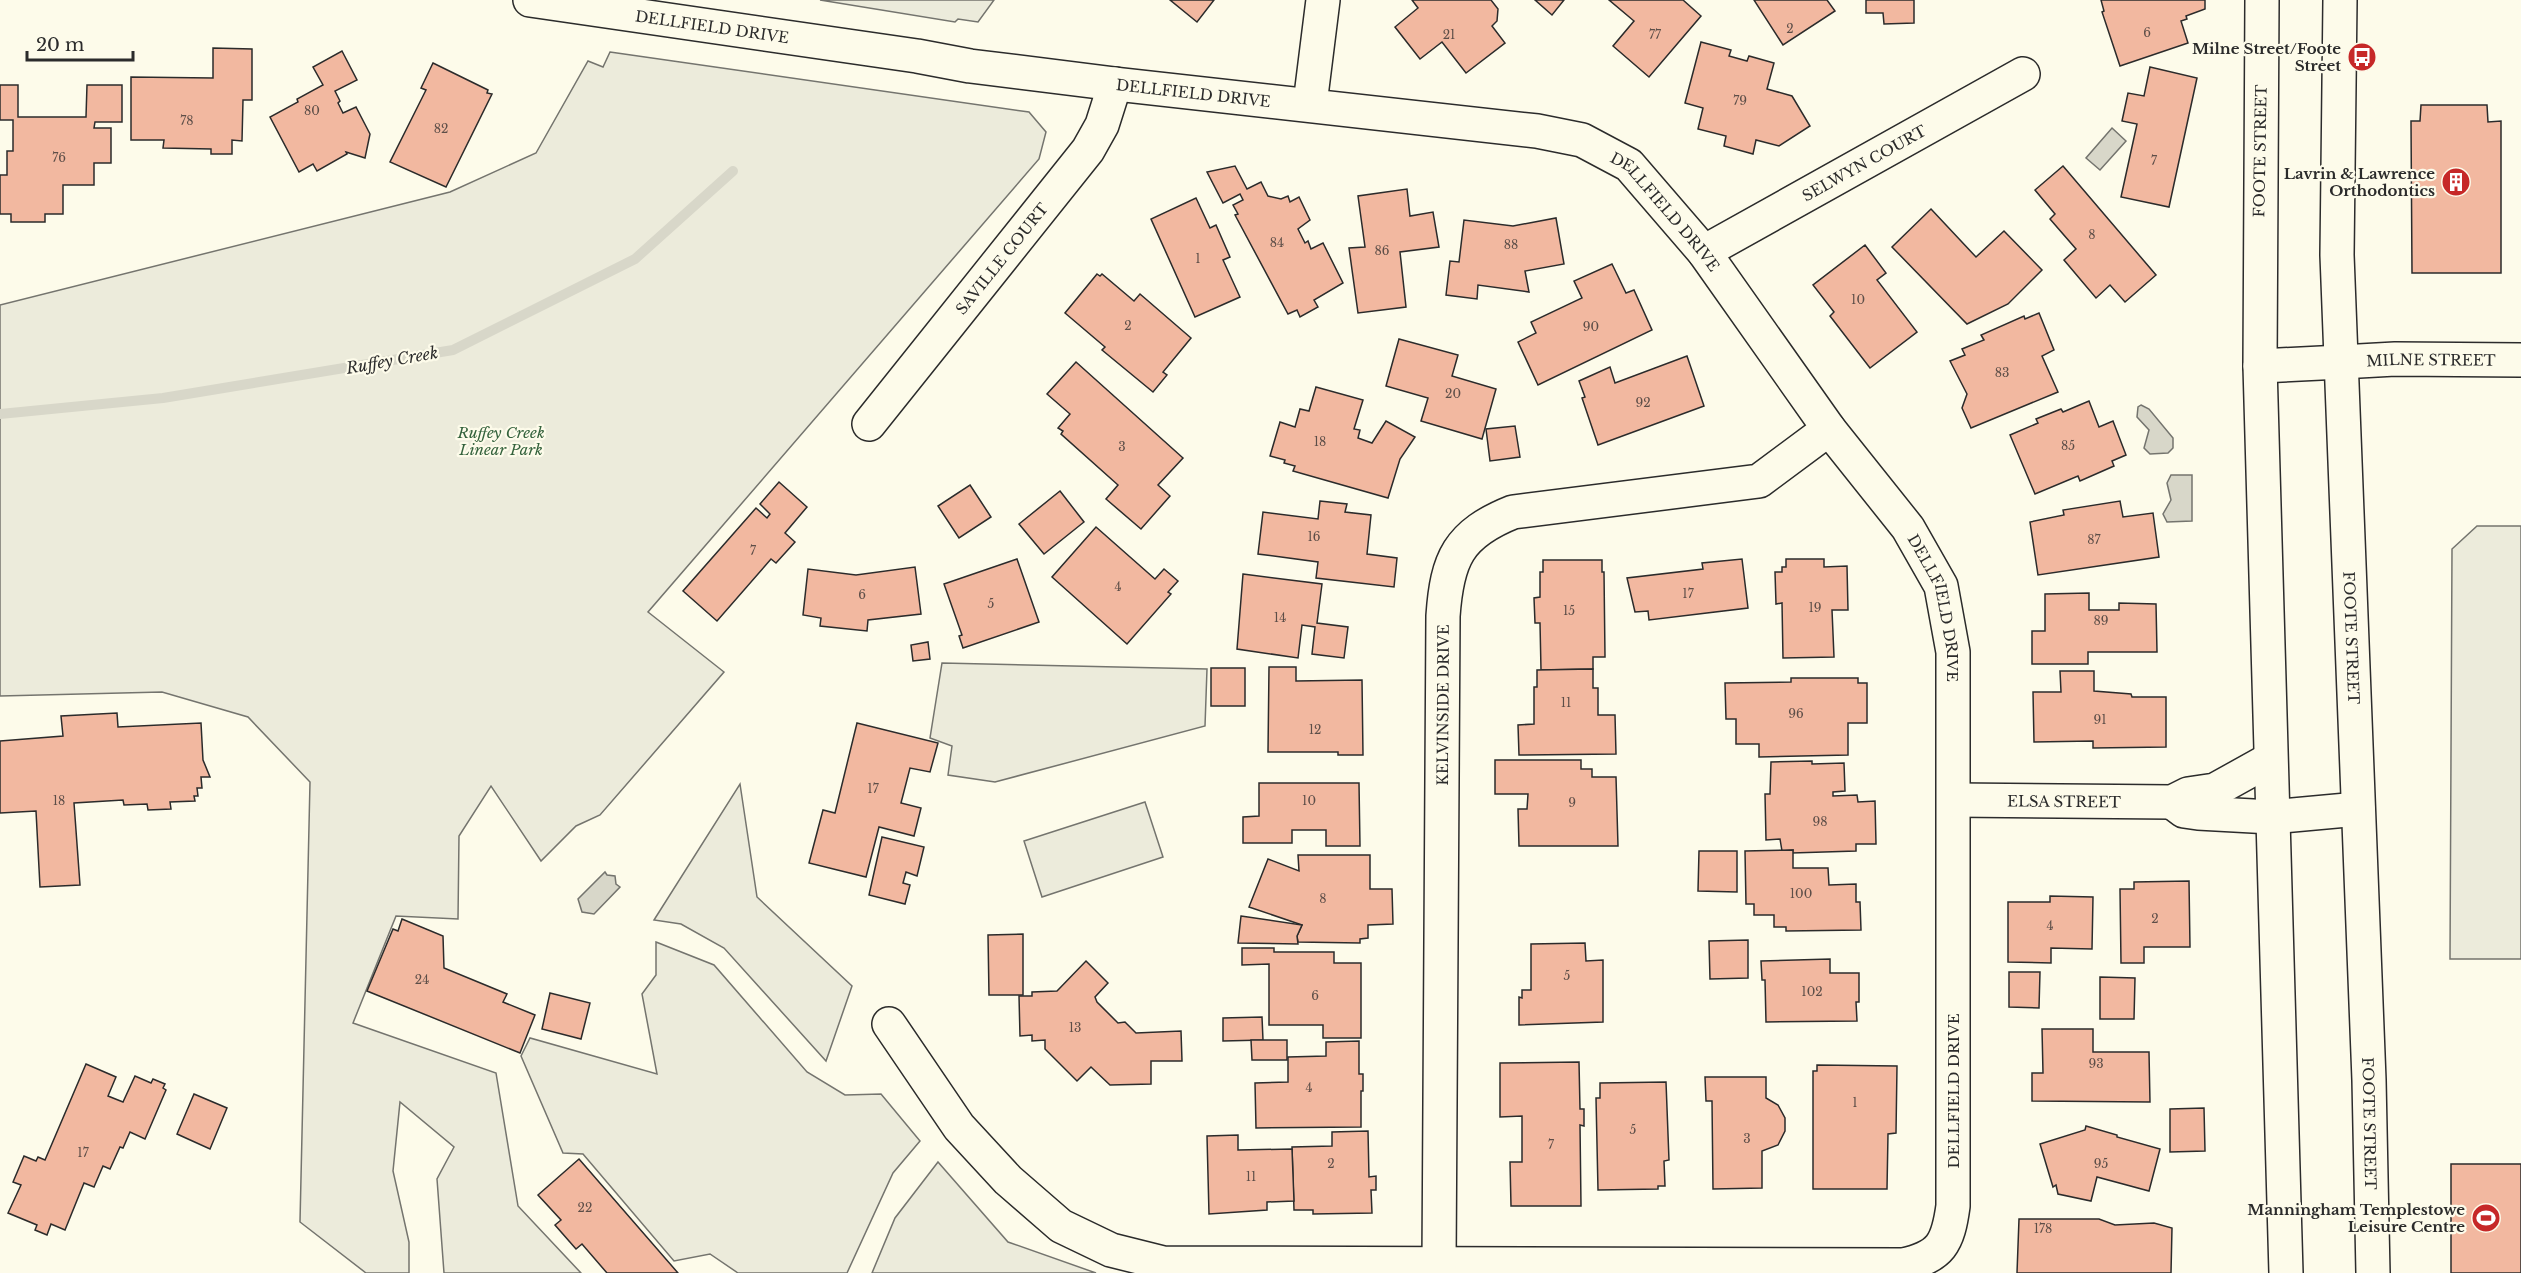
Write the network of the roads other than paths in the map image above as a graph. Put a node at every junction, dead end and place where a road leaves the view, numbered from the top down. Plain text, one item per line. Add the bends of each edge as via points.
1 (530, 0) edge
2 (1323, 0) edge
3 (2262, 0) edge
4 (2340, 0) edge
5 (567, 3) edge
6 (2023, 74) dead end
7 (1114, 84) junction
8 (1310, 104) junction
9 (1704, 252) junction
10 (2521, 360) edge
11 (2341, 362) junction
12 (2259, 366) junction
13 (869, 424) dead end
14 (1829, 429) junction
15 (2269, 760) junction
16 (1954, 800) junction
17 (2172, 802) junction
18 (2358, 809) junction
19 (2271, 817) junction
20 (890, 1024) dead end
21 (1439, 1265) junction
22 (2286, 1273) edge
23 (2373, 1273) edge

1 - 5 street, DELLFIELD DRIVE
2 - 8 street
3 - 12 street, FOOTE STREET
4 - 11 street, FOOTE STREET via 2337,255
5 - 7 street, DELLFIELD DRIVE via 970,66
6 - 9 street, SELWYN COURT
7 - 8 street, DELLFIELD DRIVE
7 - 13 street, SAVILLE COURT via 1102,125 1088,150
8 - 9 street, DELLFIELD DRIVE via 1538,131 1582,140 1629,165
9 - 14 street, DELLFIELD DRIVE
10 - 11 street, MILNE STREET
11 - 12 street, MILNE STREET
11 - 18 street, FOOTE STREET
12 - 15 street, FOOTE STREET
14 - 16 street, DELLFIELD DRIVE via 1908,528 1941,586 1953,652
14 - 21 street, KELVINSIDE DRIVE via 1759,481 1513,512 1475,532 1456,552 1445,583 1443,616
15 - 17 street, ELSA STREET via 2216,790 2188,794
15 - 19 street, FOOTE STREET
16 - 17 street, ELSA STREET
16 - 21 street, DELLFIELD DRIVE via 1953,1206 1950,1228 1941,1248 1924,1261 1903,1265
17 - 19 street, ELSA STREET via 2184,811
18 - 19 street, ELSA STREET
18 - 23 street, FOOTE STREET
19 - 22 street, FOOTE STREET
20 - 21 street, DELLFIELD DRIVE via 958,1127 1008,1180 1060,1226 1111,1250 1163,1263

